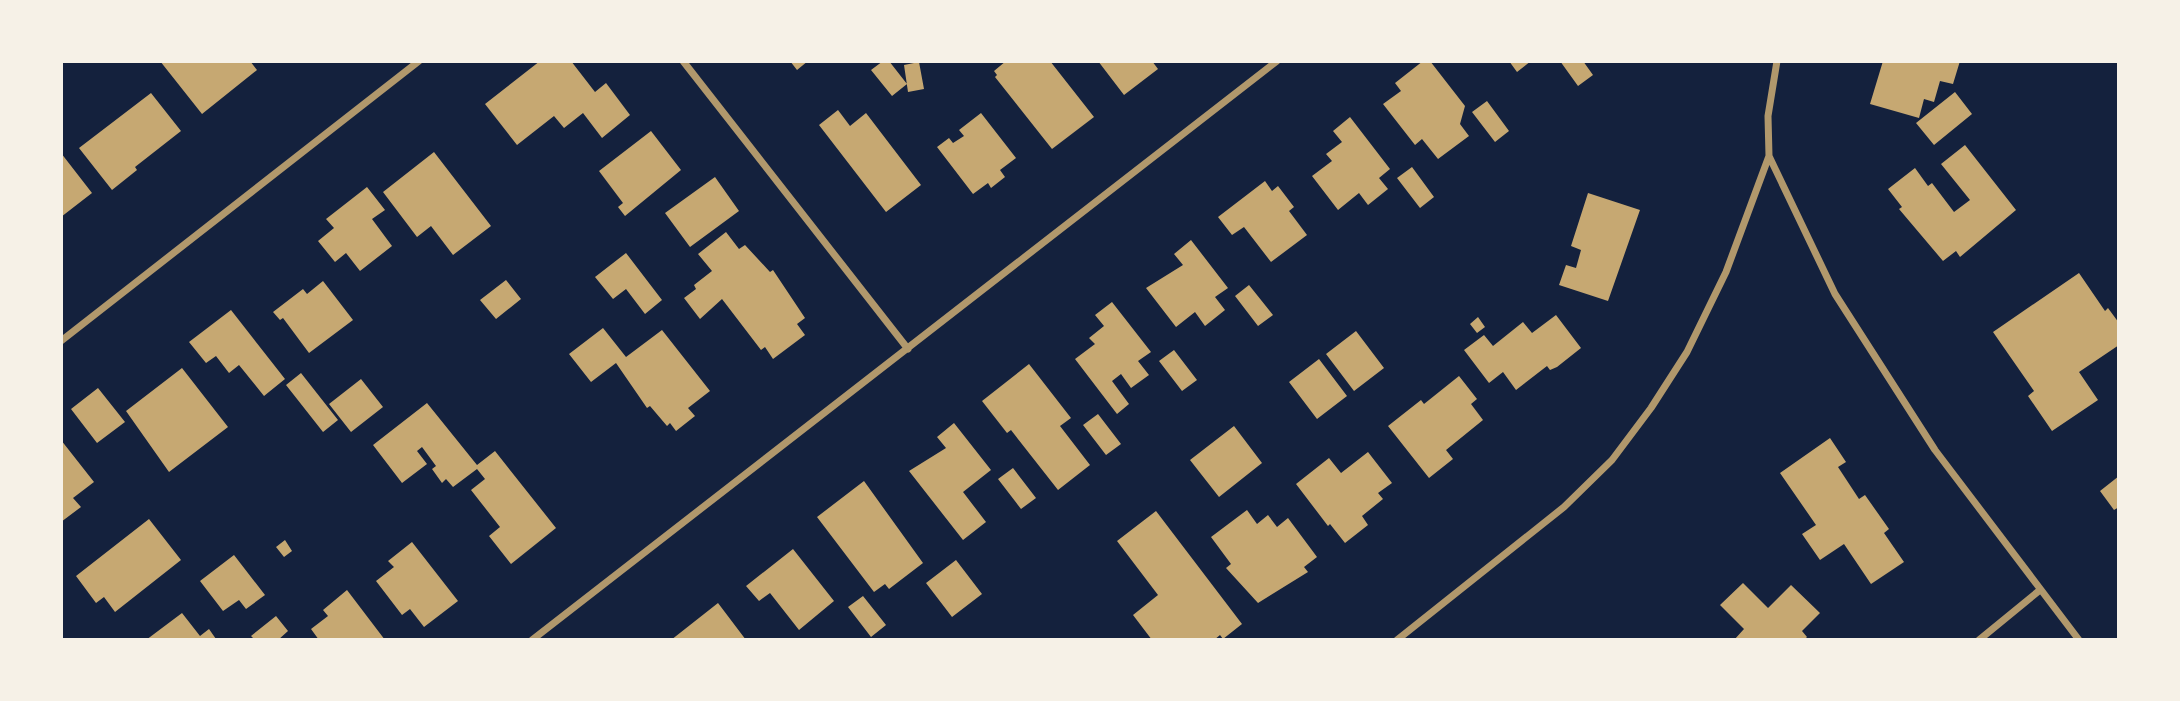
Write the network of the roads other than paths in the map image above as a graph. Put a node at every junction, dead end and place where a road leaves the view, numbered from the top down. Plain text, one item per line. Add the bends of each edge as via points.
1 (419, 61) edge
2 (683, 61) edge
3 (1277, 61) edge
4 (1777, 61) edge
5 (1769, 156) junction
6 (61, 341) edge
7 (908, 349) junction
8 (2040, 590) junction
9 (533, 640) edge
10 (1397, 640) edge
11 (1979, 640) edge
12 (2079, 640) edge

1 - 6 street
2 - 7 street
3 - 7 street
4 - 5 street via 1768,116
5 - 8 street via 1835,294 1935,450
5 - 10 street via 1726,272 1687,352 1612,460 1564,507
7 - 9 street
8 - 11 street
8 - 12 street

